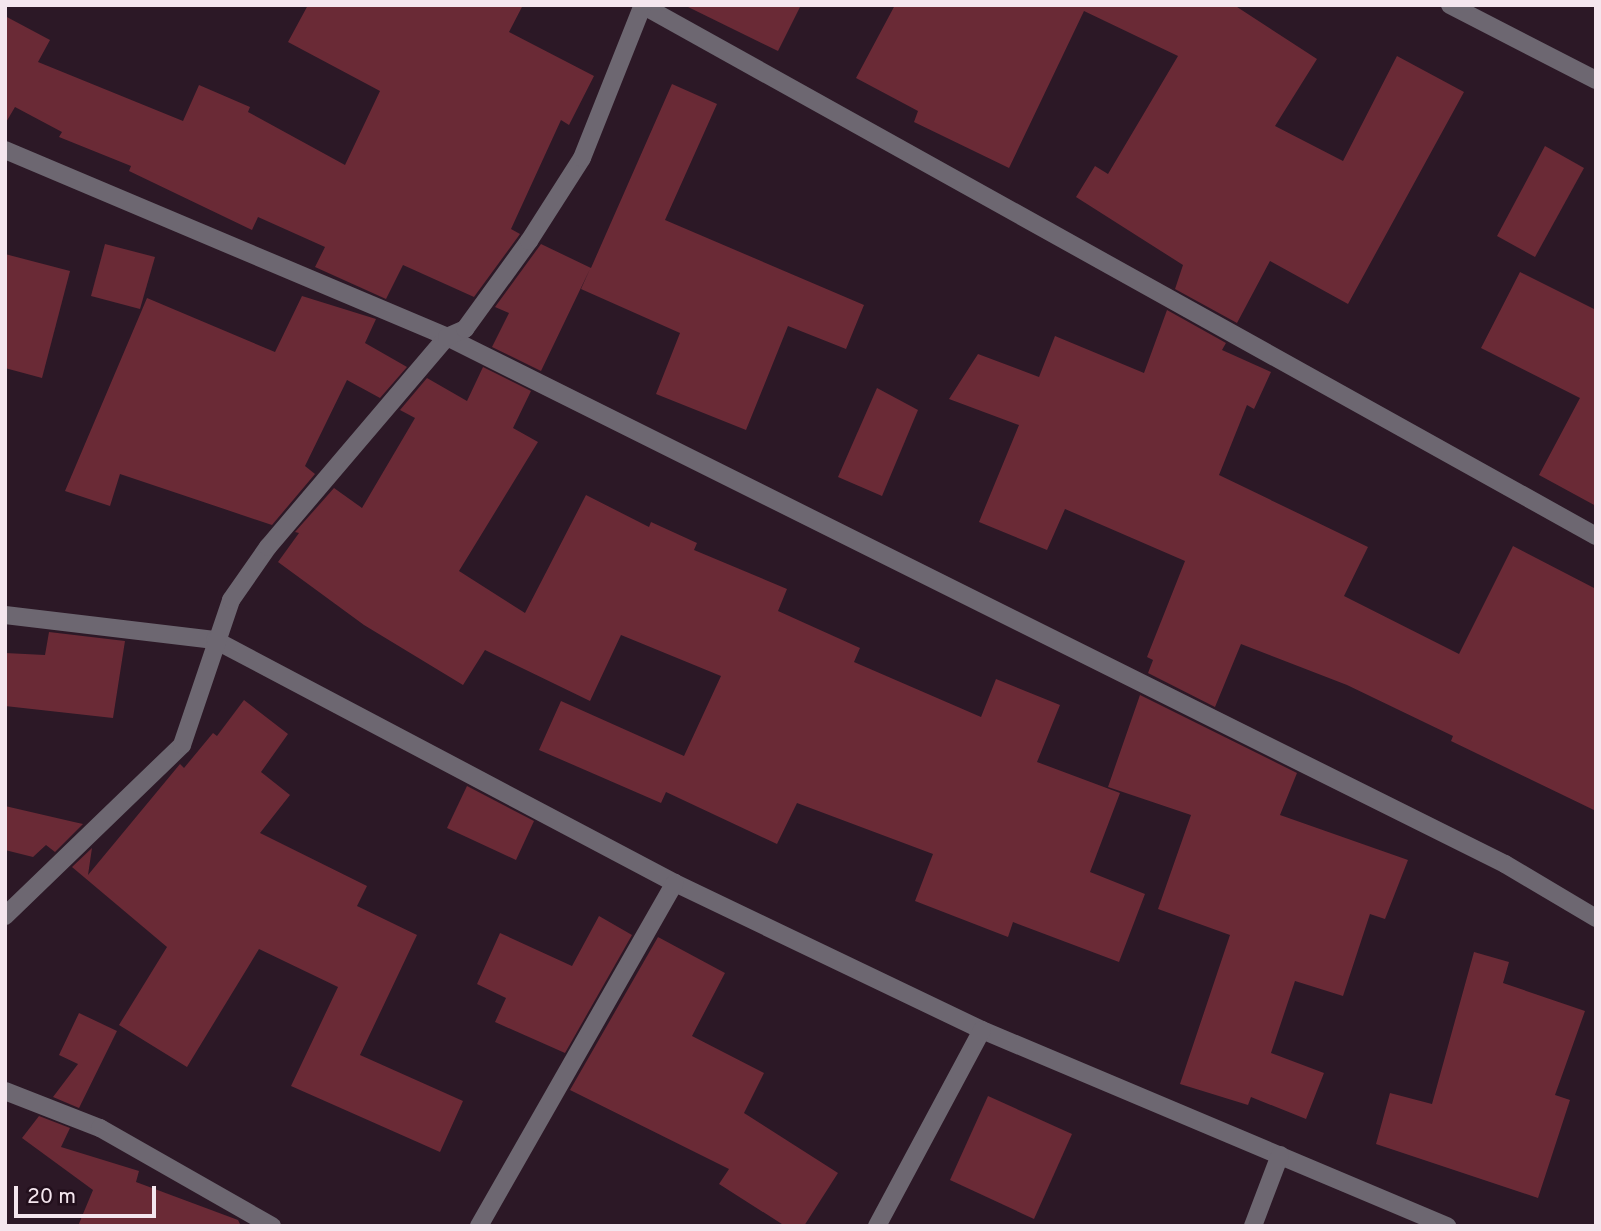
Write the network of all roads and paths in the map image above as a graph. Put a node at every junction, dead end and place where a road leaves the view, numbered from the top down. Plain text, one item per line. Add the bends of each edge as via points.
1 (643, 5) edge
2 (1450, 5) edge
3 (1596, 80) edge
4 (5, 150) edge
5 (447, 337) junction
6 (1596, 536) edge
7 (5, 615) edge
8 (215, 640) junction
9 (675, 883) junction
10 (5, 916) edge
11 (1596, 918) edge
12 (982, 1030) junction
13 (5, 1091) edge
14 (1280, 1155) junction
15 (272, 1226) edge
16 (479, 1226) edge
17 (877, 1226) edge
18 (1253, 1226) edge
19 (1447, 1226) edge

1 - 5 street via 582,158 466,329
1 - 6 street
2 - 3 street
4 - 5 street
5 - 8 street via 268,548 231,600
5 - 11 street via 1505,864
7 - 8 street
8 - 9 street
8 - 10 street via 183,745
9 - 12 street
9 - 16 street
12 - 14 street
12 - 17 street
13 - 15 street via 100,1128
14 - 18 street
14 - 19 street

